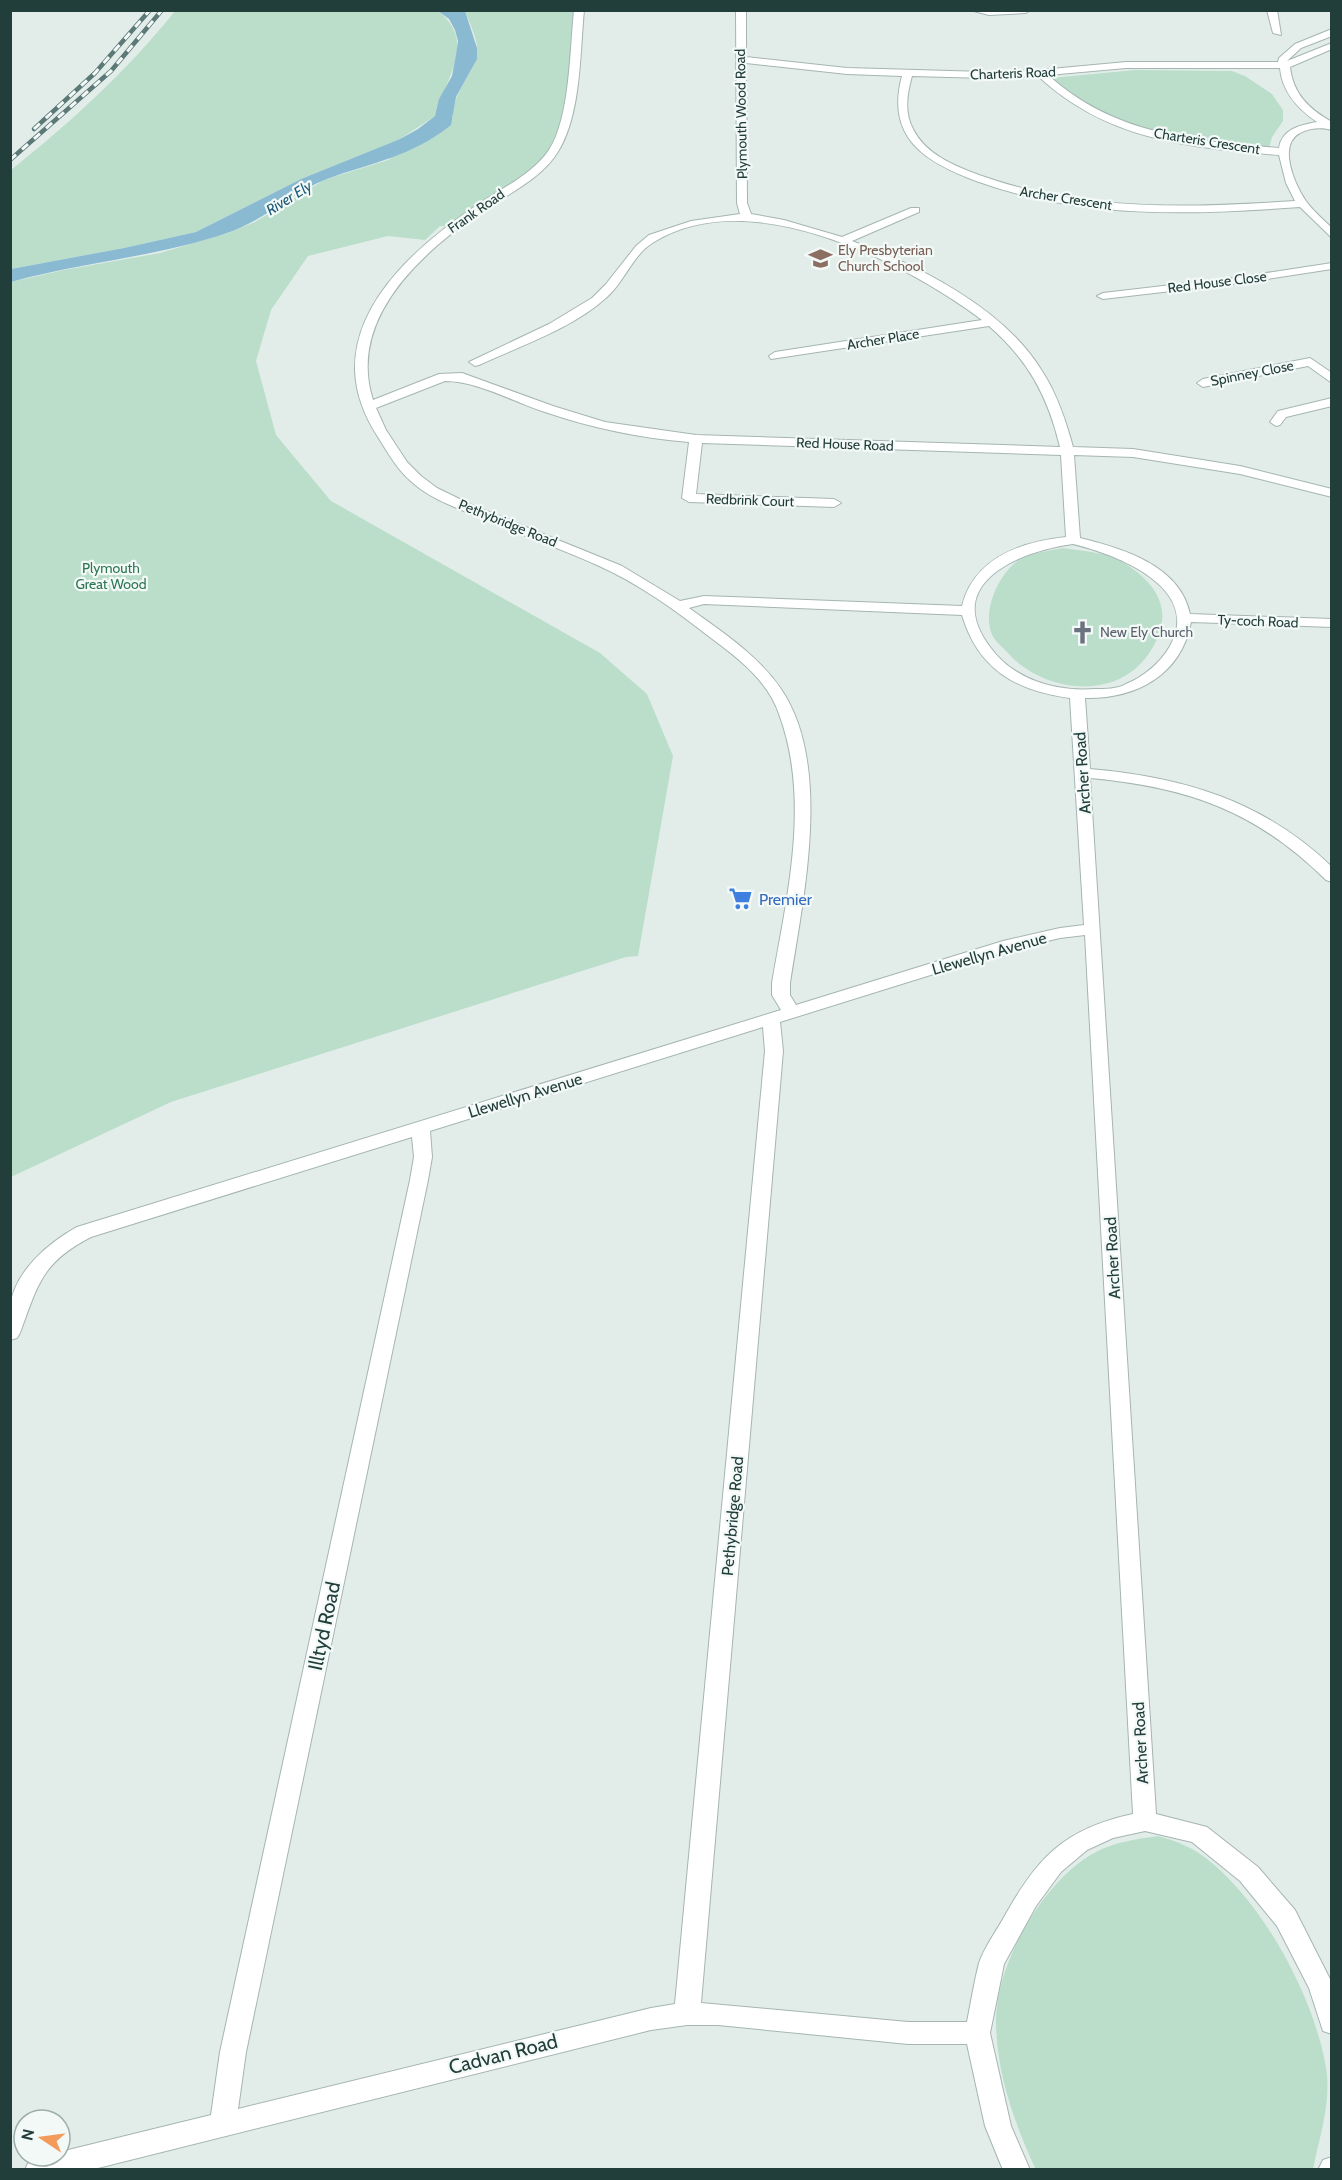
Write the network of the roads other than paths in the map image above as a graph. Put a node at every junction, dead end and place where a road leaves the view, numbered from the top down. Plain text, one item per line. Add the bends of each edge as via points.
1 (579, 10) edge
2 (741, 10) edge
3 (974, 10) edge
4 (1026, 10) edge
5 (1272, 10) edge
6 (1332, 32) edge
7 (1278, 33) dead end
8 (1315, 38) junction
9 (1331, 44) edge
10 (740, 59) junction
11 (1286, 65) junction
12 (1040, 73) junction
13 (907, 75) junction
14 (1329, 126) edge
15 (1283, 152) junction
16 (1300, 204) junction
17 (915, 210) dead end
18 (746, 217) junction
19 (1332, 235) edge
20 (842, 241) junction
21 (1332, 266) edge
22 (1103, 296) dead end
23 (991, 322) junction
24 (775, 356) dead end
25 (476, 362) dead end
26 (1332, 379) edge
27 (1203, 383) dead end
28 (1332, 402) edge
29 (369, 406) junction
30 (1276, 422) dead end
31 (696, 439) junction
32 (1067, 451) junction
33 (1332, 493) edge
34 (834, 503) dead end
35 (1073, 540) junction
36 (678, 606) junction
37 (968, 611) junction
38 (1185, 618) junction
39 (1332, 623) edge
40 (1077, 695) junction
41 (1082, 773) junction
42 (1332, 877) edge
43 (1093, 929) junction
44 (792, 1013) junction
45 (771, 1019) junction
46 (420, 1127) junction
47 (10, 1333) edge
48 (1145, 1821) junction
49 (687, 2014) junction
50 (1332, 2023) edge
51 (977, 2033) junction
52 (223, 2124) junction
53 (38, 2169) edge
54 (1017, 2169) edge

1 - 29 street, Frank Road via 561,137 534,171 436,239 375,312 366,332 360,364
2 - 10 street, Plymouth Wood Road
3 - 4 street
5 - 7 street
6 - 8 street
8 - 9 street via 1319,46
8 - 11 street via 1288,53 1282,60
9 - 11 street
10 - 13 street, Charteris Road
10 - 18 street, Plymouth Wood Road via 742,203
11 - 12 street, Charteris Road via 1126,65
11 - 14 street via 1286,79 1293,93
12 - 13 street, Charteris Road
12 - 15 street, Charteris Crescent via 1057,92 1126,126 1197,142
13 - 16 street, Archer Crescent via 902,109 905,122 921,147 951,167 986,182 1074,202 1129,207 1209,209
14 - 15 street via 1290,134
15 - 16 street via 1287,180
16 - 19 street
17 - 20 street
18 - 20 street via 800,226
18 - 25 street via 691,224 660,235 646,243 598,298 570,318
20 - 23 street via 888,259
21 - 22 street, Red House Close
23 - 24 street, Archer Place
23 - 32 street via 1035,369 1056,411
26 - 27 street, Spinney Close via 1310,362
28 - 30 street via 1282,414
29 - 31 street, Red House Road via 453,376 580,421 645,435
29 - 36 street, Pethybridge Road via 398,457 431,490 620,571
31 - 32 street, Red House Road
31 - 34 street, Redbrink Court via 689,498
32 - 33 street, Red House Road via 1188,460
32 - 35 street
35 - 37 street via 1031,546 998,562 984,574
35 - 38 street via 1134,560 1160,578 1176,596
36 - 37 street via 704,600
36 - 44 street, Pethybridge Road via 736,650 774,688 795,743 803,795 801,847 781,983 781,995
37 - 40 street via 976,638 1002,668 1042,689
38 - 39 street, Ty-coch Road
38 - 40 street via 1183,639 1154,674 1132,688
40 - 41 street, Archer Road
41 - 42 street via 1143,779 1212,797 1282,832
41 - 43 street, Archer Road
43 - 44 street, Llewellyn Avenue via 1009,945
43 - 48 street, Archer Road
44 - 45 street, Llewellyn Avenue
45 - 46 street, Llewellyn Avenue
45 - 49 street, Pethybridge Road via 774,1052
46 - 47 street, Llewellyn Avenue via 61,1242 39,1263
46 - 52 street, Illtyd Road via 423,1157 419,1180 233,2052
48 - 50 street via 1199,1834 1249,1874 1286,1918 1321,1987
48 - 51 street via 1109,1828 1080,1843 1052,1865 1027,1899 992,1962
49 - 51 street, Cadvan Road via 908,2033
49 - 52 street, Cadvan Road via 564,2039
51 - 54 street via 998,2126
52 - 53 street, Cadvan Road

